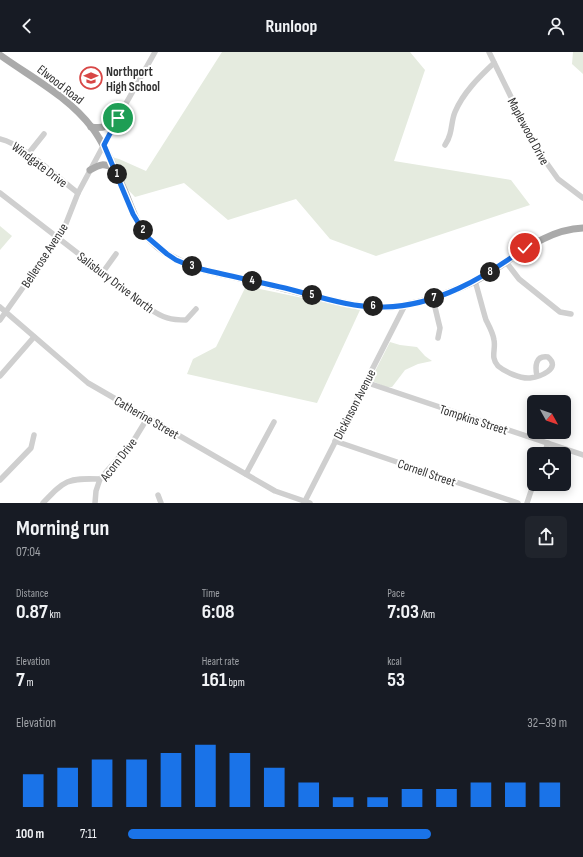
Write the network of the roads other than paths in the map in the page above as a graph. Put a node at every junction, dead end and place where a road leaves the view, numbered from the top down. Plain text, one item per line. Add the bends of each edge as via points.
1 (155, 52) edge
2 (489, 52) edge
3 (0, 55) edge
4 (494, 63) junction
5 (118, 118) junction
6 (91, 127) junction
7 (44, 134) dead end
8 (0, 139) edge
9 (104, 145) junction
10 (445, 145) dead end
11 (28, 154) junction
12 (114, 168) junction
13 (90, 170) junction
14 (0, 193) edge
15 (78, 193) junction
16 (583, 198) edge
17 (583, 228) edge
18 (59, 238) junction
19 (116, 254) dead end
20 (506, 262) junction
21 (103, 272) junction
22 (474, 281) junction
23 (432, 299) junction
24 (405, 305) junction
25 (0, 307) edge
26 (196, 309) dead end
27 (6, 312) junction
28 (571, 314) dead end
29 (0, 320) edge
30 (34, 337) junction
31 (438, 338) dead end
32 (0, 376) edge
33 (537, 376) dead end
34 (366, 382) junction
35 (148, 418) junction
36 (274, 422) dead end
37 (34, 435) dead end
38 (335, 442) junction
39 (548, 443) junction
40 (547, 447) edge
41 (583, 455) edge
42 (246, 474) junction
43 (100, 479) junction
44 (0, 480) edge
45 (531, 491) edge
46 (158, 495) dead end
47 (306, 502) edge
48 (43, 503) edge
49 (95, 503) edge
50 (161, 503) edge
51 (518, 503) edge
52 (527, 503) edge

1 - 5 street, Bellerose Avenue
2 - 4 street, Maplewood Drive
3 - 6 main road, Elwood Road via 57,93 76,109
4 - 10 street via 459,104
4 - 16 street, Maplewood Drive via 547,166 558,179
5 - 6 main road via 107,127
5 - 9 street, Bellerose Avenue
6 - 9 main road, Elwood Road
7 - 11 street
8 - 11 street, Windgate Drive
9 - 12 main road, Elwood Road
9 - 13 street, Bellerose Avenue
11 - 15 street, Windgate Drive
12 - 13 main road via 100,165
12 - 24 main road, Elwood Road via 133,214 146,236 176,260 211,272 340,302 383,307
13 - 15 street, Bellerose Avenue
14 - 18 street, Salisbury Drive North
15 - 18 street, Bellerose Avenue
17 - 20 main road, Elwood Road via 563,230 539,240
18 - 21 street, Salisbury Drive North
18 - 27 street, Bellerose Avenue
19 - 21 street
20 - 22 main road, Elwood Road
20 - 28 street via 519,280 536,294 560,312
21 - 26 street, Salisbury Drive North via 150,309 168,319 186,320
22 - 23 main road, Elwood Road
22 - 33 street via 495,342 495,361 505,370 523,378
23 - 24 main road, Elwood Road
23 - 31 street via 440,328
24 - 34 street, Dickinson Avenue
25 - 27 street, Catherine Street
27 - 29 street, Bellerose Avenue
27 - 30 street, Catherine Street
30 - 32 street
30 - 35 street, Catherine Street via 88,383
34 - 38 street, Dickinson Avenue
34 - 39 street, Tompkins Street
35 - 42 street, Catherine Street
35 - 43 street, Acorn Drive via 134,440
36 - 42 street
37 - 44 street via 31,448
38 - 47 street, Dickinson Avenue
38 - 51 street, Cornell Street
39 - 40 street
39 - 41 street, Tompkins Street
42 - 47 street, Catherine Street via 275,491
43 - 48 street via 69,480
43 - 49 street, Acorn Drive
45 - 52 street
46 - 50 street

